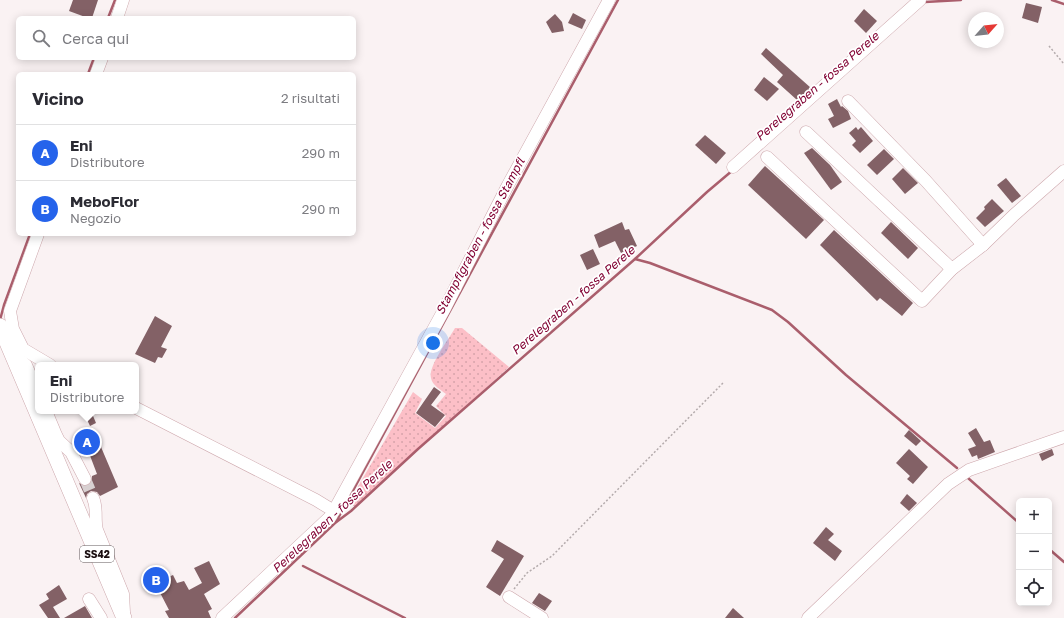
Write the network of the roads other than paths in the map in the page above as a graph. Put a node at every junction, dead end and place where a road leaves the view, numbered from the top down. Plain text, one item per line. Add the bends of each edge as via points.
1 (123, 0) edge
2 (610, 0) edge
3 (920, 0) edge
4 (118, 16) edge
5 (101, 60) edge
6 (97, 72) edge
7 (848, 100) dead end
8 (806, 132) dead end
9 (767, 157) dead end
10 (733, 167) dead end
11 (1064, 171) edge
12 (37, 236) edge
13 (983, 246) junction
14 (952, 269) junction
15 (2, 330) edge
16 (12, 352) junction
17 (45, 362) edge
18 (35, 386) edge
19 (35, 407) edge
20 (139, 410) edge
21 (38, 414) edge
22 (47, 414) edge
23 (1064, 437) edge
24 (85, 479) tunnel mouth
25 (94, 498) tunnel mouth
26 (334, 511) junction
27 (509, 597) road end
28 (89, 599) dead end
29 (101, 618) edge
30 (124, 618) edge
31 (222, 618) edge
32 (542, 618) edge
33 (808, 618) edge

1 - 4 street
2 - 26 street
3 - 10 street
5 - 6 street
7 - 13 street via 926,181
8 - 14 street
9 - 14 street via 922,301
11 - 13 street
12 - 17 street via 10,311 12,329 23,349
13 - 14 street
15 - 16 main road, SS42
16 - 18 street via 26,364
16 - 19 main road, SS42
20 - 26 street
21 - 30 main road, SS42
22 - 24 street via 59,441 71,452
23 - 33 street via 969,470 948,484
25 - 30 street via 95,523 123,594
26 - 31 street
27 - 32 street
28 - 29 street

